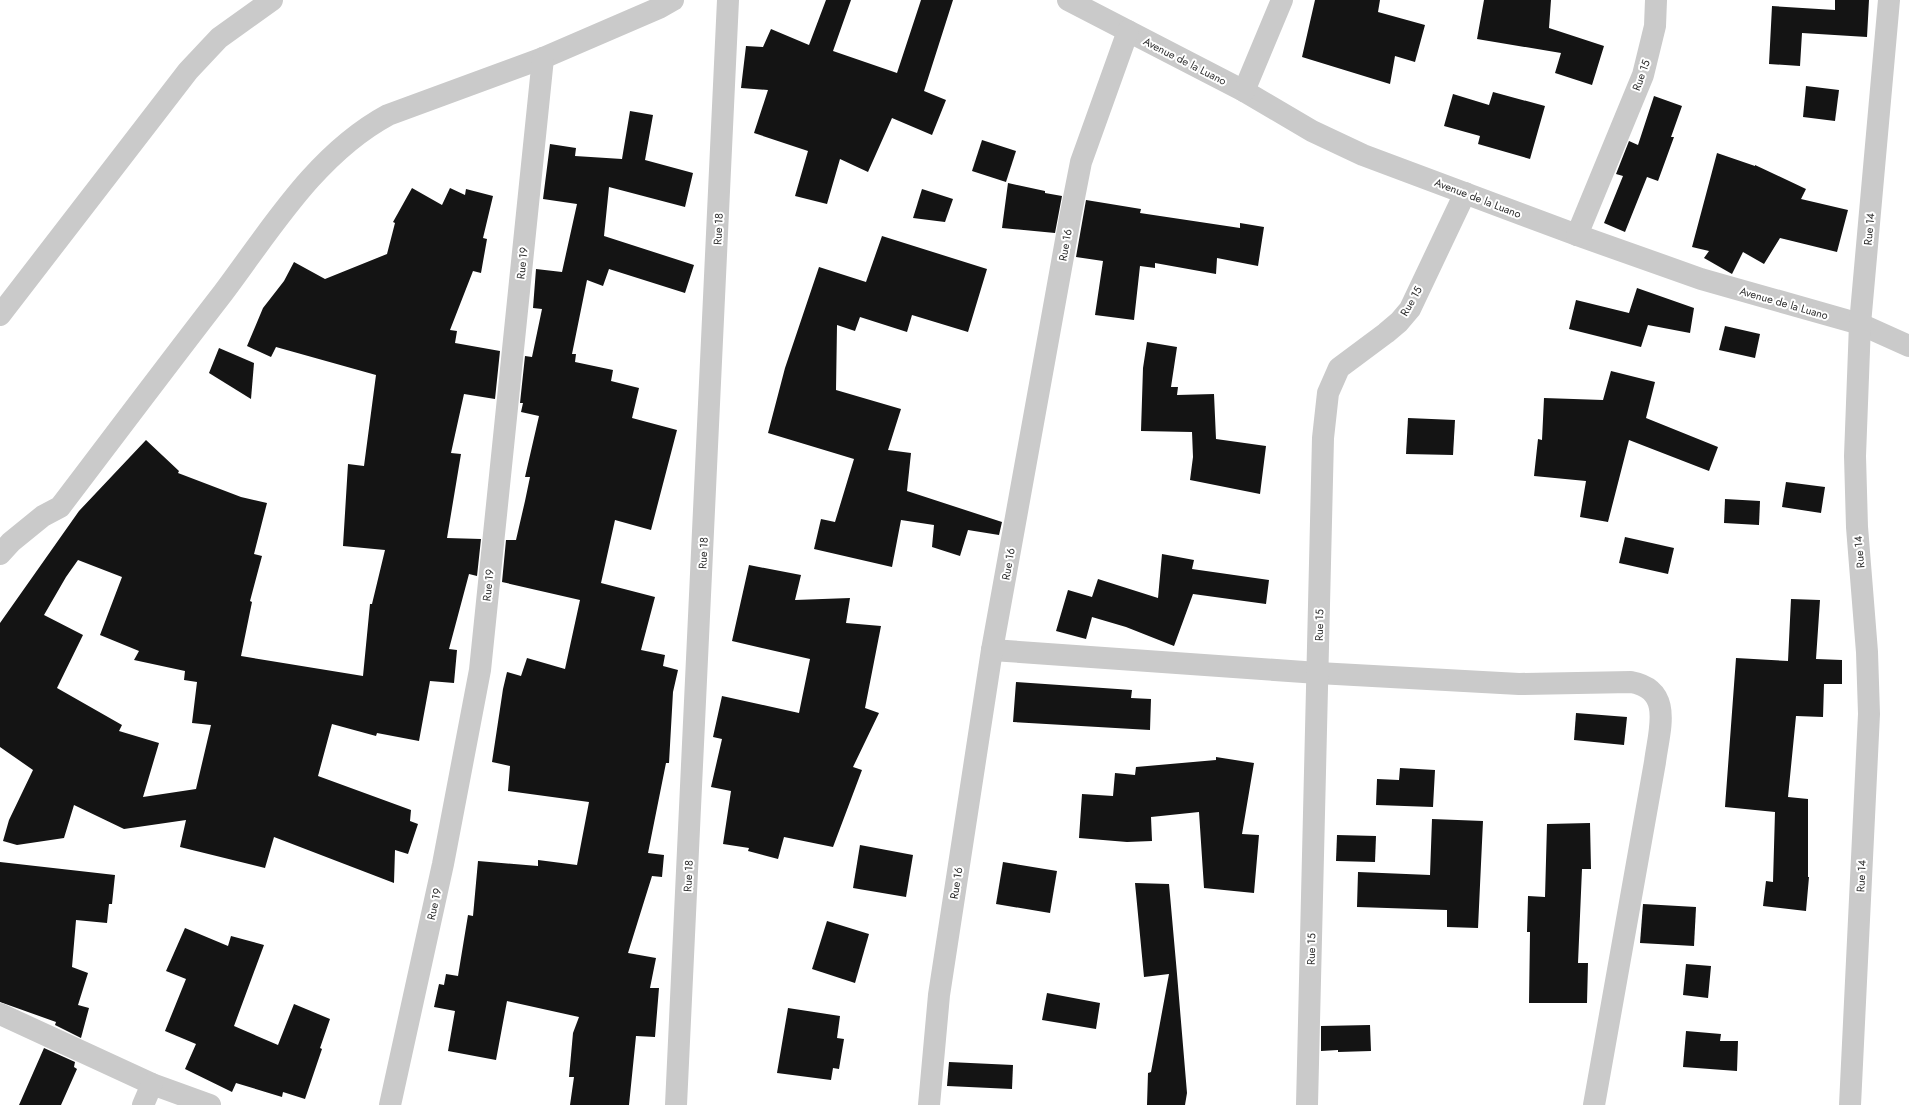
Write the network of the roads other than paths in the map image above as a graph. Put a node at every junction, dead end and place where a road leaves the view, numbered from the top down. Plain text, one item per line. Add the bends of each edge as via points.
1 (272, 0) edge
2 (673, 0) edge
3 (728, 0) edge
4 (1068, 0) edge
5 (1282, 0) edge
6 (1656, 0) edge
7 (1889, 0) edge
8 (1128, 31) junction
9 (543, 58) junction
10 (1244, 91) junction
11 (1465, 193) junction
12 (1577, 235) junction
13 (0, 315) edge
14 (1860, 324) junction
15 (1909, 346) edge
16 (0, 554) edge
17 (992, 650) junction
18 (1318, 673) junction
19 (0, 1014) edge
20 (152, 1084) junction
21 (143, 1105) edge
22 (210, 1105) edge
23 (390, 1105) edge
24 (676, 1105) edge
25 (929, 1105) edge
26 (1307, 1105) edge
27 (1594, 1105) edge
28 (1850, 1105) edge

1 - 13 street via 219,38 188,71
2 - 9 street
3 - 24 street, Rue 18
4 - 8 street, Avenue de la Luano
5 - 10 street
6 - 12 street, Rue 15 via 1655,26 1642,75
7 - 14 street, Rue 14
8 - 10 street, Avenue de la Luano
8 - 17 street, Rue 16 via 1080,162
9 - 16 street via 388,115 350,140 302,188 60,507 43,516
9 - 23 street, Rue 19 via 480,670 443,864
10 - 11 street, Avenue de la Luano via 1312,131 1363,155
11 - 12 street, Avenue de la Luano
11 - 18 street, Rue 15 via 1410,309 1386,333 1339,368 1328,393 1323,438
12 - 14 street, Avenue de la Luano via 1701,279
14 - 15 street, Avenue de la Luano
14 - 28 street, Rue 14 via 1855,456 1856,527 1867,652 1869,714
17 - 18 street
17 - 25 street, Rue 16 via 939,995
18 - 26 street, Rue 15
18 - 27 street via 1519,684 1631,682 1641,684 1654,694 1662,707 1655,762
19 - 20 street
20 - 21 street
20 - 22 street

